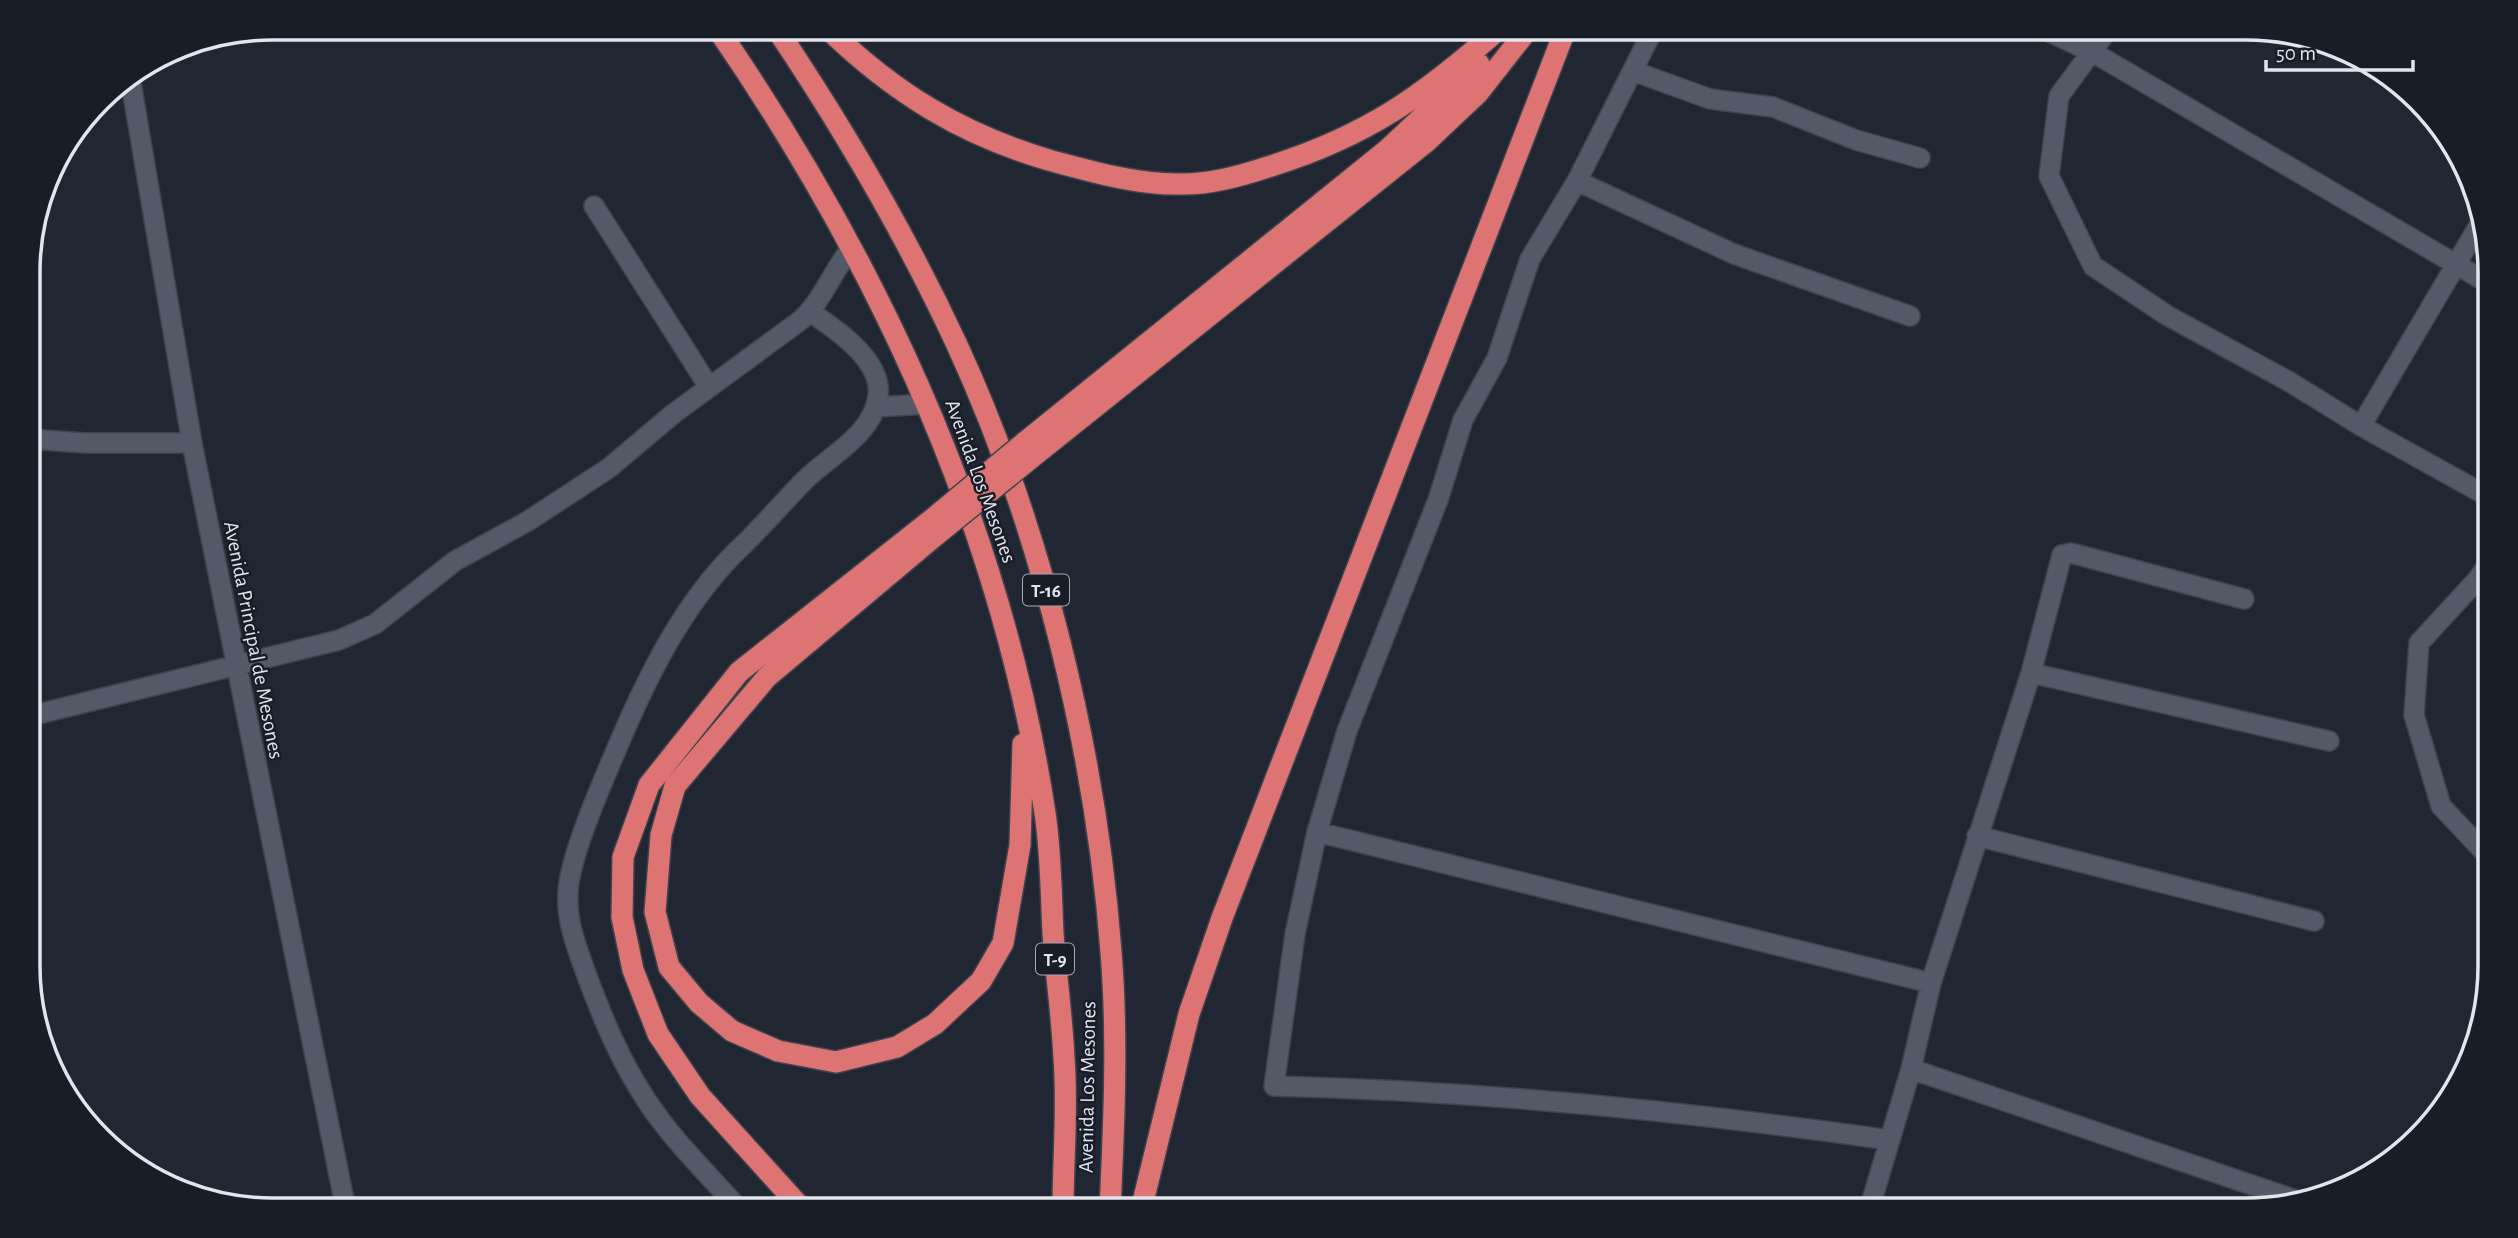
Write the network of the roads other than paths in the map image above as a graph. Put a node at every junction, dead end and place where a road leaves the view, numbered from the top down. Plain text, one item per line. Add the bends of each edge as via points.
1 (725, 40) edge
2 (784, 40) edge
3 (840, 40) edge
4 (1488, 40) edge
5 (1494, 40) edge
6 (1520, 40) edge
7 (1561, 40) edge
8 (1648, 40) edge
9 (2066, 40) edge
10 (2102, 40) edge
11 (2094, 53) junction
12 (1633, 71) junction
13 (132, 88) edge
14 (1920, 158) dead end
15 (1577, 181) junction
16 (594, 206) dead end
17 (2474, 232) edge
18 (851, 248) junction
19 (2455, 264) junction
20 (2478, 277) edge
21 (810, 312) junction
22 (1910, 316) dead end
23 (709, 387) junction
24 (928, 404) junction
25 (876, 407) junction
26 (2361, 426) junction
27 (41, 440) edge
28 (192, 443) junction
29 (1027, 450) junction
30 (2478, 491) edge
31 (933, 528) junction
32 (2478, 591) edge
33 (2244, 599) dead end
34 (235, 666) junction
35 (2031, 673) junction
36 (1024, 711) junction
37 (40, 713) edge
38 (2329, 741) dead end
39 (1317, 832) junction
40 (1977, 835) junction
41 (2478, 845) edge
42 (2314, 921) dead end
43 (1931, 983) junction
44 (1912, 1069) junction
45 (1890, 1140) junction
46 (2280, 1194) edge
47 (1873, 1197) edge
48 (344, 1198) edge
49 (729, 1198) edge
50 (792, 1198) edge
51 (1063, 1198) edge
52 (1110, 1198) edge
53 (1145, 1198) edge

1 - 18 highway, Avenida Los Mesones / T-16 via 767,101
2 - 52 highway, Avenida Los Mesones / T-16 via 905,242 957,345 1045,583 1093,801 1111,952
3 - 4 highway via 870,68 950,122 1013,149 1081,169 1179,184 1241,176 1333,144 1384,119
5 - 29 highway via 1480,63 1387,150
6 - 29 highway via 1478,93 1426,142
7 - 53 highway via 1222,918 1189,1014
8 - 12 street
9 - 11 street
10 - 11 street
11 - 19 street
11 - 26 street via 2059,96 2049,176 2094,266 2168,316
12 - 14 street via 1710,99 1773,107 1856,140
12 - 15 street
13 - 28 street, Avenida Principal de Mesones
15 - 22 street via 1734,254
15 - 39 street via 1530,259 1497,358 1463,420 1438,500 1347,730
16 - 23 street
17 - 19 street
18 - 21 street
18 - 24 highway, Avenida Los Mesones / T-16
19 - 20 street
19 - 26 street
21 - 23 street
21 - 25 street via 845,338 872,368 878,386
23 - 34 street via 609,468 455,561 375,624 339,640
24 - 25 street
24 - 36 highway, Avenida Los Mesones / T-16 via 976,531
25 - 49 street via 854,438 793,492 694,603 632,713 571,873 568,907 572,934 615,1045 663,1123
26 - 30 street
27 - 28 street
28 - 34 street, Avenida Principal de Mesones
29 - 31 highway, bridge
31 - 36 highway via 767,677 675,786 661,835 655,912 669,967 699,1003 732,1031 778,1051 836,1062 897,1047 935,1024 981,981 1003,943 1020,845
31 - 50 highway via 739,672 649,785 623,857 622,917 633,970 658,1034 700,1096
32 - 41 street via 2419,643 2414,715 2441,806
33 - 35 street via 2071,553 2062,555
34 - 37 street
34 - 48 street, Avenida Principal de Mesones
35 - 38 street
35 - 40 street
36 - 51 highway, Avenida Los Mesones / T-9 via 1045,815 1065,1062
39 - 43 street
39 - 45 street via 1295,934 1274,1086 1668,1111
40 - 42 street
40 - 43 street
43 - 44 street
44 - 45 street
44 - 46 street
45 - 47 street

